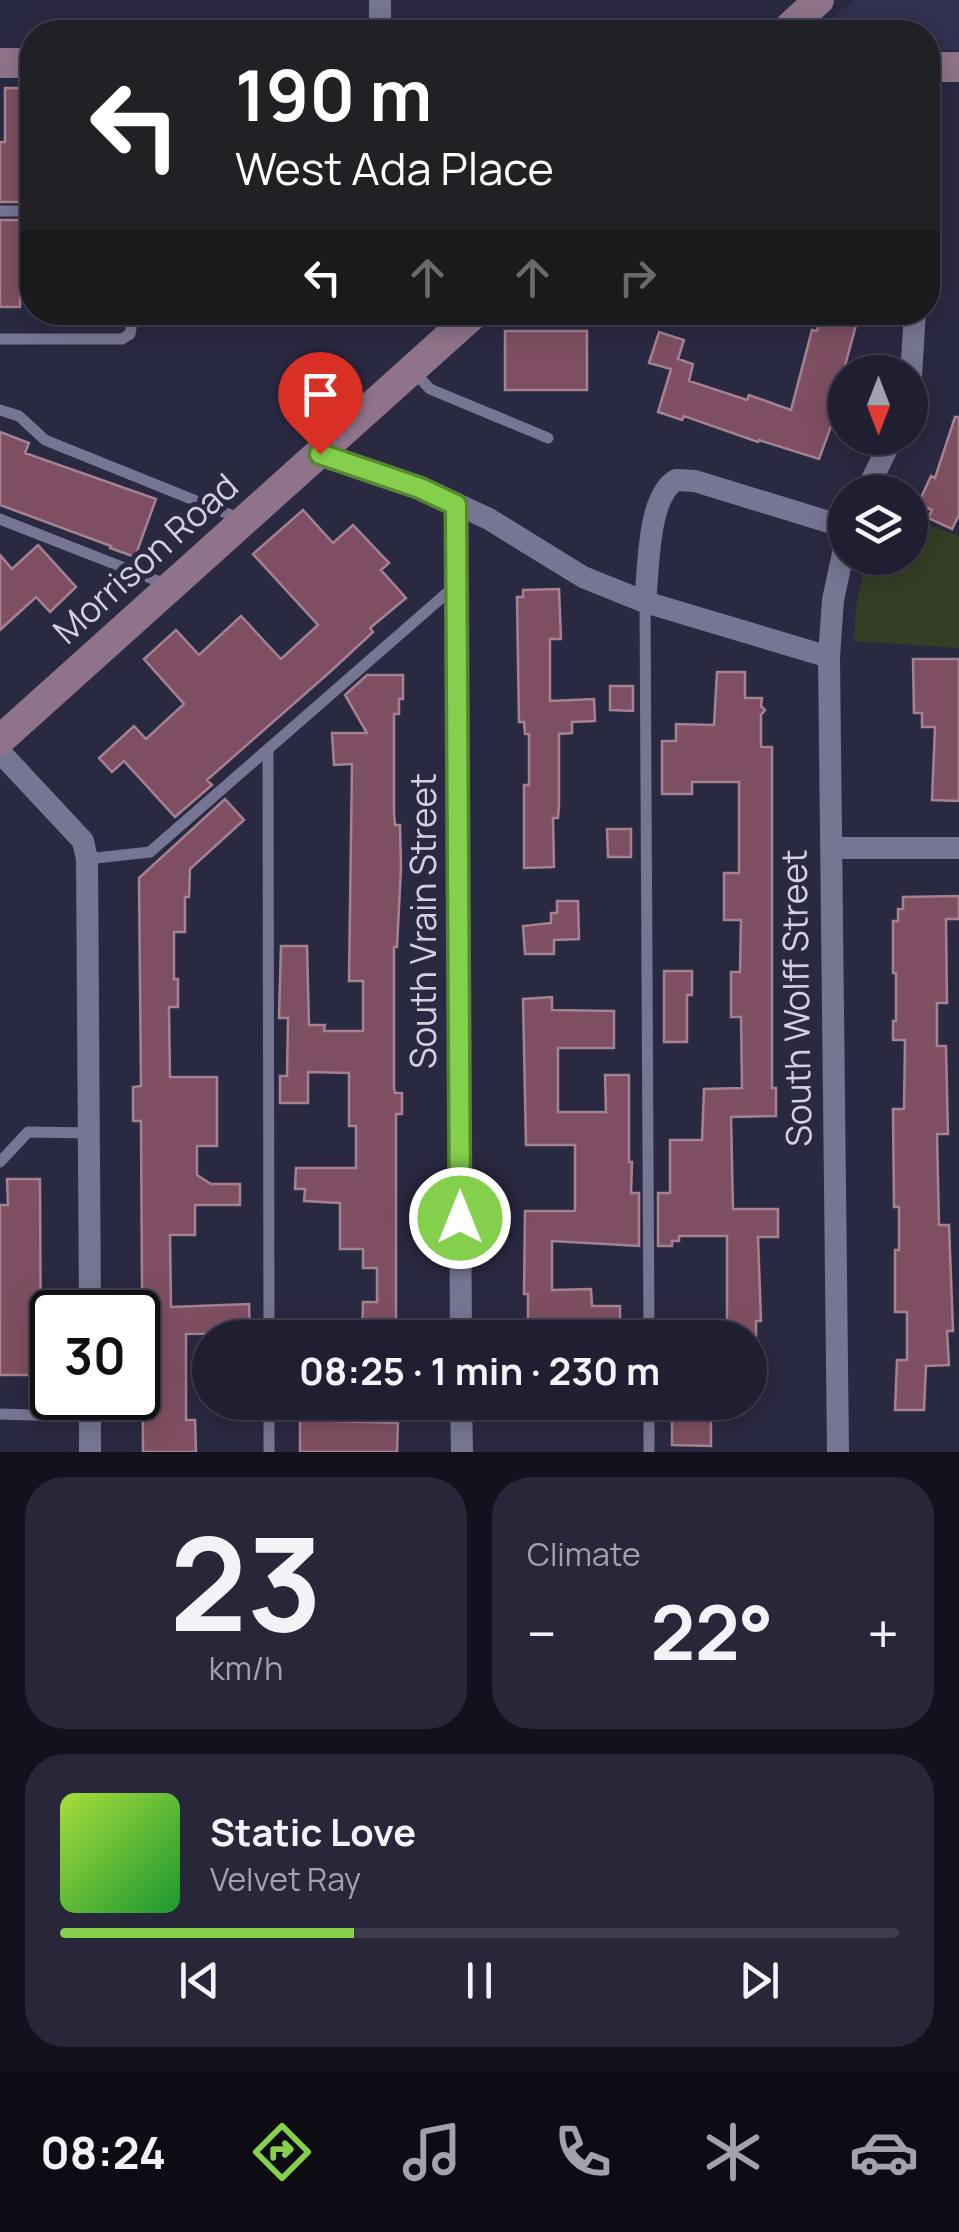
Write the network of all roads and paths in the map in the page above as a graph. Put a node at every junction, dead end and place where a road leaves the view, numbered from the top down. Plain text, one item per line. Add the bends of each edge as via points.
1 (819, 0) edge
2 (797, 20) edge
3 (132, 325) edge
4 (462, 325) edge
5 (916, 325) edge
6 (0, 338) edge
7 (915, 355) edge
8 (412, 370) junction
9 (0, 410) edge
10 (548, 438) dead end
11 (320, 454) junction
12 (456, 505) junction
13 (0, 519) edge
14 (245, 521) junction
15 (828, 523) edge
16 (838, 575) edge
17 (458, 584) junction
18 (172, 586) junction
19 (646, 602) junction
20 (830, 657) junction
21 (0, 740) edge
22 (268, 750) junction
23 (0, 752) edge
24 (831, 848) junction
25 (959, 848) edge
26 (87, 859) junction
27 (92, 1133) junction
28 (0, 1162) edge
29 (90, 1290) edge
30 (269, 1320) edge
31 (461, 1320) edge
32 (649, 1320) edge
33 (30, 1412) edge
34 (0, 1414) edge
35 (90, 1420) edge
36 (269, 1420) edge
37 (461, 1420) edge
38 (650, 1420) edge
39 (90, 1452) edge
40 (269, 1452) edge
41 (462, 1452) edge
42 (650, 1452) edge
43 (838, 1452) edge

1 - 2 main road
3 - 6 lane via 122,339
4 - 8 main road, Morrison Road
5 - 7 street
8 - 10 lane via 430,389
8 - 11 main road, Morrison Road
9 - 14 lane via 19,416 44,440
11 - 12 street
11 - 14 main road, Morrison Road
12 - 17 street, South Vrain Street
12 - 19 street via 584,577
13 - 18 lane
14 - 18 main road, Morrison Road
15 - 19 street via 695,480 676,480 656,506
16 - 20 street, South Wolff Street
17 - 22 lane
17 - 31 street, South Vrain Street
18 - 21 main road, Morrison Road
19 - 20 street
19 - 32 lane
20 - 24 street, South Wolff Street
22 - 26 lane via 150,852
22 - 30 lane
23 - 26 street via 83,842
24 - 25 street
24 - 43 street, South Wolff Street
26 - 27 street
27 - 28 lane via 28,1132
27 - 29 street
33 - 34 lane
35 - 39 street
36 - 40 lane
37 - 41 street
38 - 42 lane

